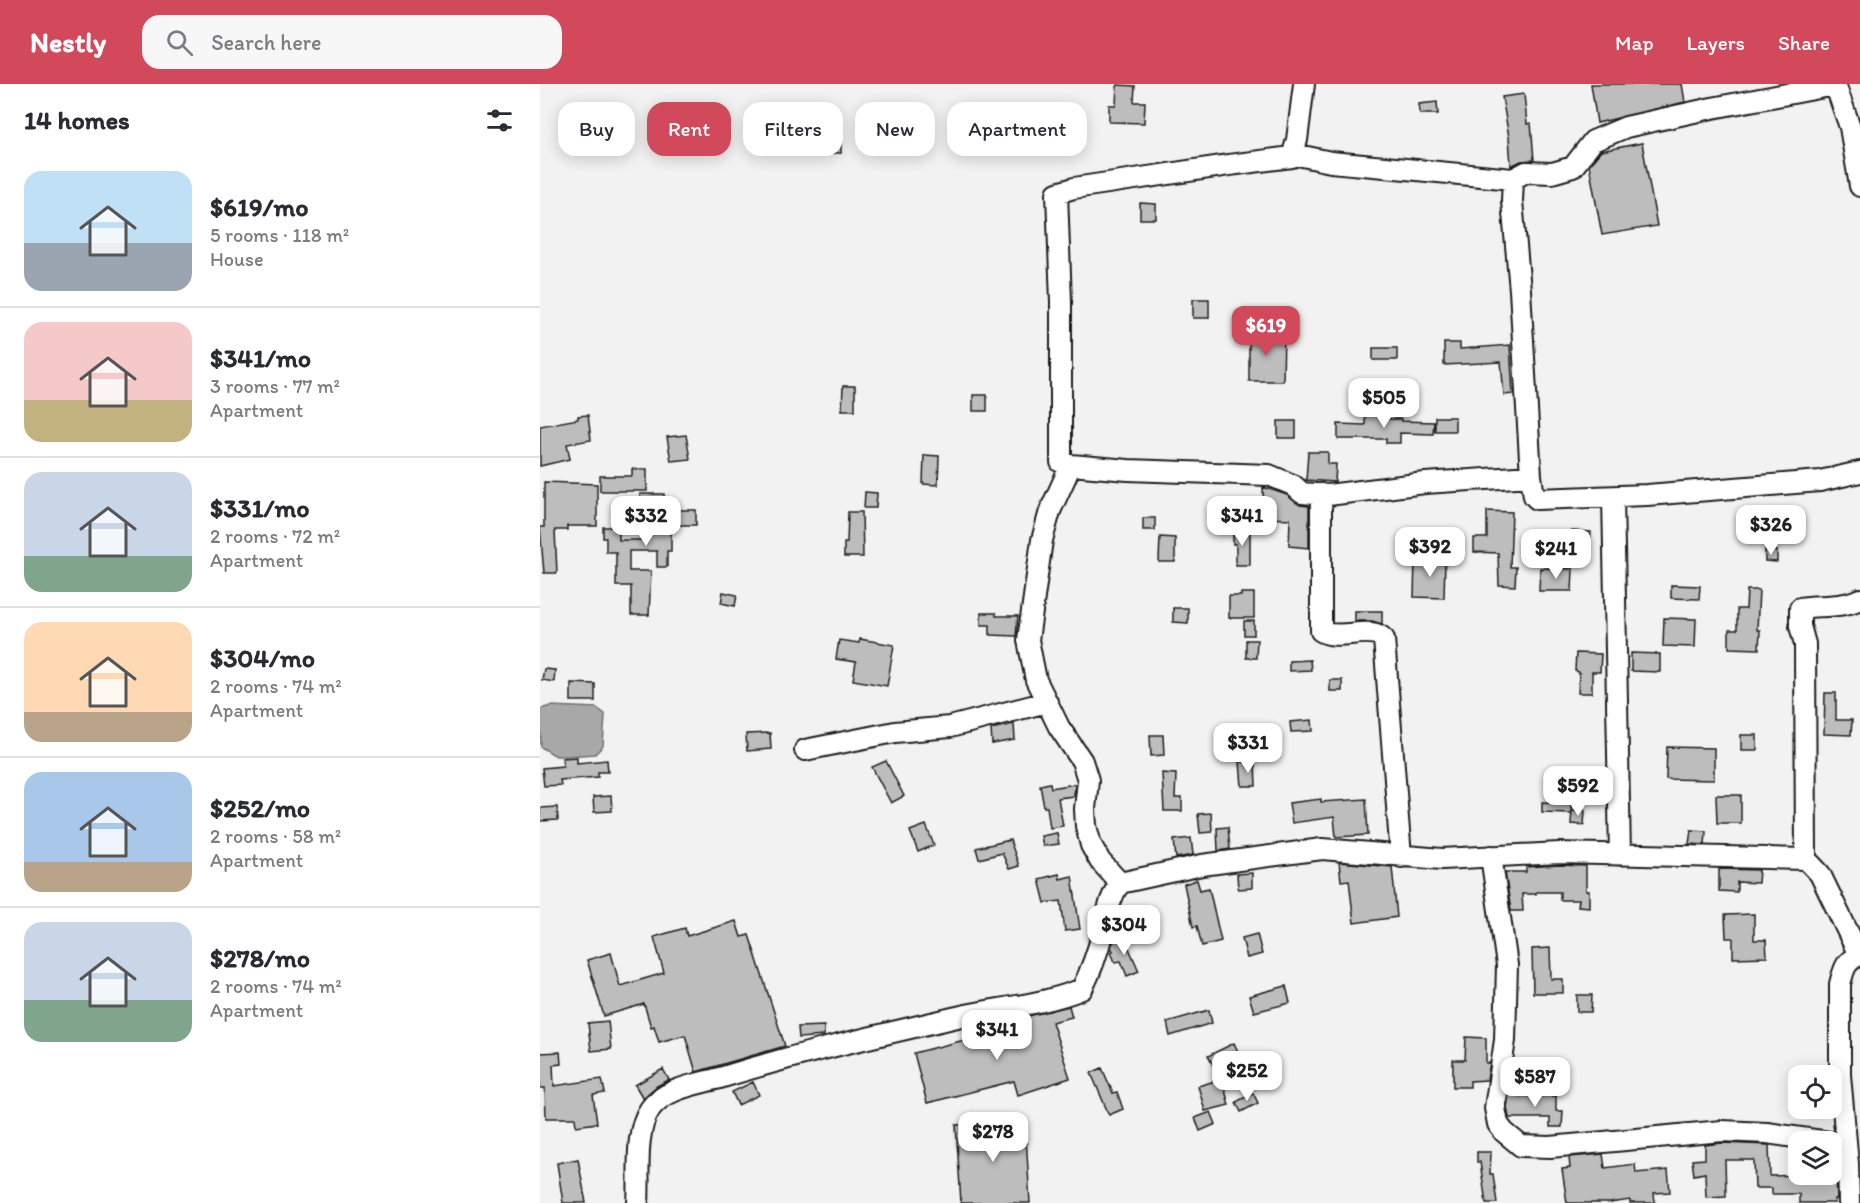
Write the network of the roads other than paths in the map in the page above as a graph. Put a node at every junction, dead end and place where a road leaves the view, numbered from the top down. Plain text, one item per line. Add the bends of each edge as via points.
1 (1304, 84) edge
2 (1835, 85) edge
3 (1293, 154) junction
4 (1513, 179) junction
5 (1860, 186) edge
6 (1071, 465) junction
7 (1860, 472) edge
8 (1531, 476) junction
9 (1321, 494) junction
10 (1613, 497) junction
11 (1860, 599) edge
12 (1047, 702) junction
13 (805, 750) dead end
14 (1620, 855) junction
15 (1491, 856) junction
16 (1401, 857) junction
17 (1806, 859) junction
18 (1120, 883) junction
19 (1860, 955) edge
20 (1836, 1131) edge
21 (1788, 1135) edge
22 (1842, 1170) edge
23 (638, 1203) edge
24 (1849, 1203) edge

1 - 3 street
2 - 4 street via 1626,127 1593,141 1573,167 1552,173 1526,172
2 - 5 street via 1850,127
3 - 4 street via 1331,162
3 - 6 street via 1057,193 1061,462
4 - 8 street
6 - 9 street via 1269,476 1302,493
6 - 12 street via 1042,540 1028,640 1036,680
7 - 10 street via 1820,481
8 - 9 street
8 - 10 street via 1537,499
9 - 16 street via 1321,631 1339,635 1373,633 1384,639
10 - 14 street
11 - 17 street via 1837,606 1800,608 1805,644
12 - 13 street via 950,727 895,732
12 - 18 street via 1082,761 1088,780 1085,809 1091,845
14 - 15 street
14 - 17 street
15 - 16 street
15 - 21 street via 1507,965 1504,1040 1495,1108 1504,1132 1521,1146 1551,1147 1722,1131
16 - 18 street via 1322,849 1191,867
17 - 19 street via 1820,874
18 - 23 street via 1113,893 1090,974 1082,989 1062,997 799,1054 661,1098 649,1110 640,1132
19 - 20 street via 1850,959 1840,984
22 - 24 street

